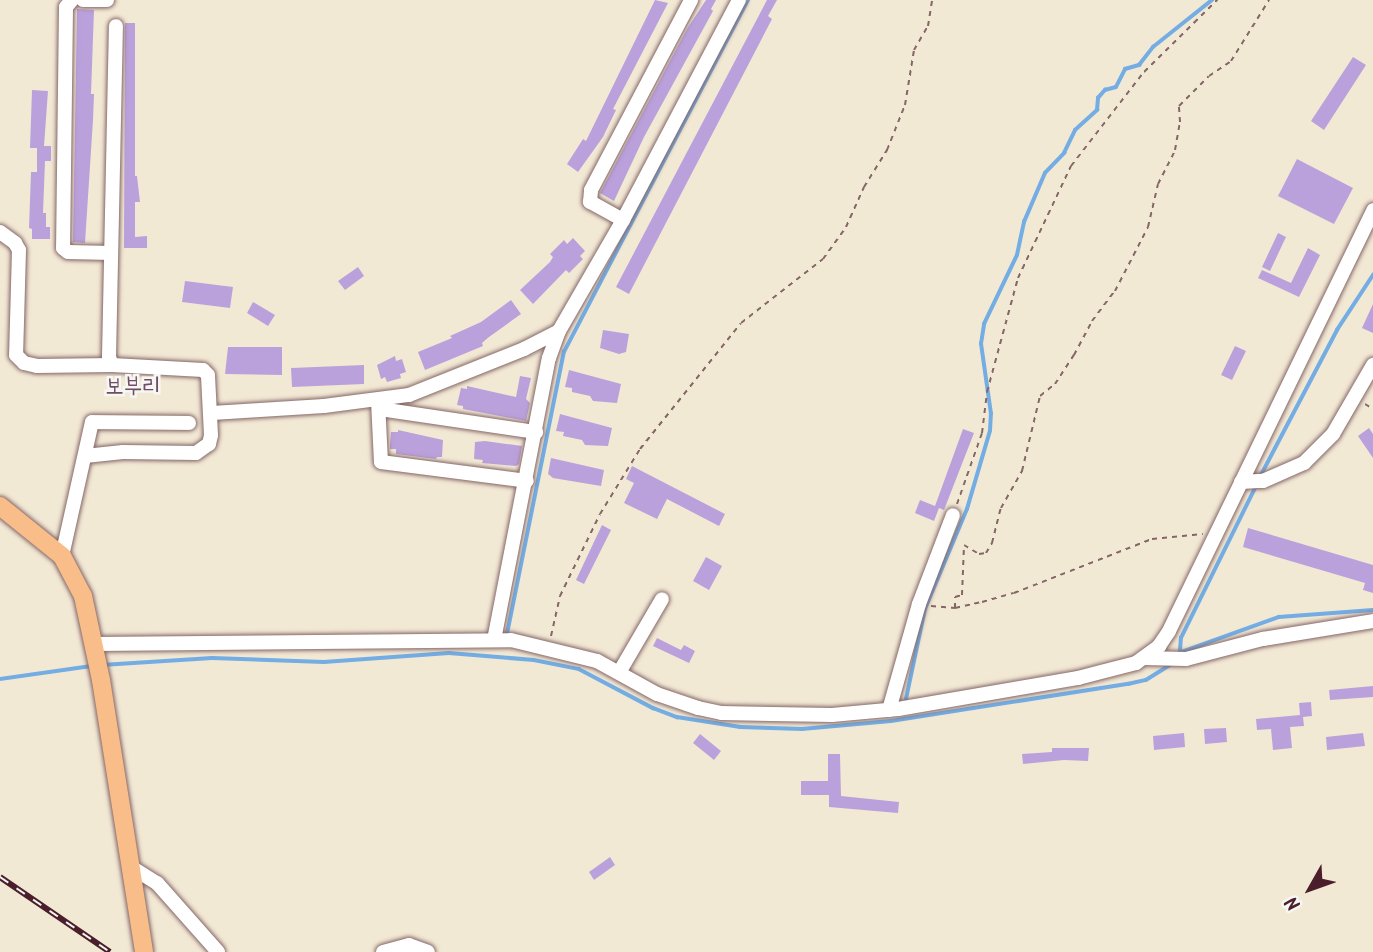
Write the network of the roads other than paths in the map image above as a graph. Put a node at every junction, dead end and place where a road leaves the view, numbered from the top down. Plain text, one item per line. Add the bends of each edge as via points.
1 (72, 0) edge
2 (83, 0) edge
3 (107, 0) edge
4 (691, 0) edge
5 (739, 0) edge
6 (116, 26) dead end
7 (1373, 210) edge
8 (623, 220) junction
9 (0, 232) edge
10 (111, 253) junction
11 (559, 331) junction
12 (112, 365) junction
13 (1373, 365) edge
14 (379, 405) junction
15 (212, 413) junction
16 (189, 423) dead end
17 (536, 432) junction
18 (85, 456) junction
19 (527, 481) junction
20 (1241, 482) junction
21 (0, 506) edge
22 (953, 514) road end
23 (62, 556) junction
24 (662, 599) dead end
25 (1373, 621) edge
26 (494, 640) junction
27 (95, 650) junction
28 (1144, 658) junction
29 (620, 671) junction
30 (889, 710) junction
31 (131, 867) junction
32 (144, 952) edge
33 (218, 952) edge
34 (383, 952) edge
35 (428, 952) edge

1 - 10 street via 66,7 63,248
2 - 3 street
4 - 8 street via 591,190 590,202
5 - 8 street
6 - 10 street
7 - 20 street
8 - 11 street
9 - 12 street via 19,250 16,355 37,366
10 - 12 street
11 - 14 street
11 - 17 street via 549,358
12 - 15 street via 203,370 208,375
13 - 20 street via 1318,451 1284,474
14 - 15 street
14 - 17 street
14 - 19 street via 381,462
15 - 18 street via 209,444 196,453
16 - 18 street via 92,422
17 - 19 street
18 - 23 street
19 - 26 street
20 - 28 street via 1169,631
21 - 23 main road
22 - 30 street via 919,604
23 - 27 main road via 83,596
24 - 29 street
25 - 28 street via 1284,635 1186,659
26 - 27 street
26 - 29 street via 549,648
27 - 31 main road
28 - 30 street via 1078,678
29 - 30 street via 657,694 721,713 832,715
31 - 32 main road
31 - 33 street via 157,883
34 - 35 street via 409,945

